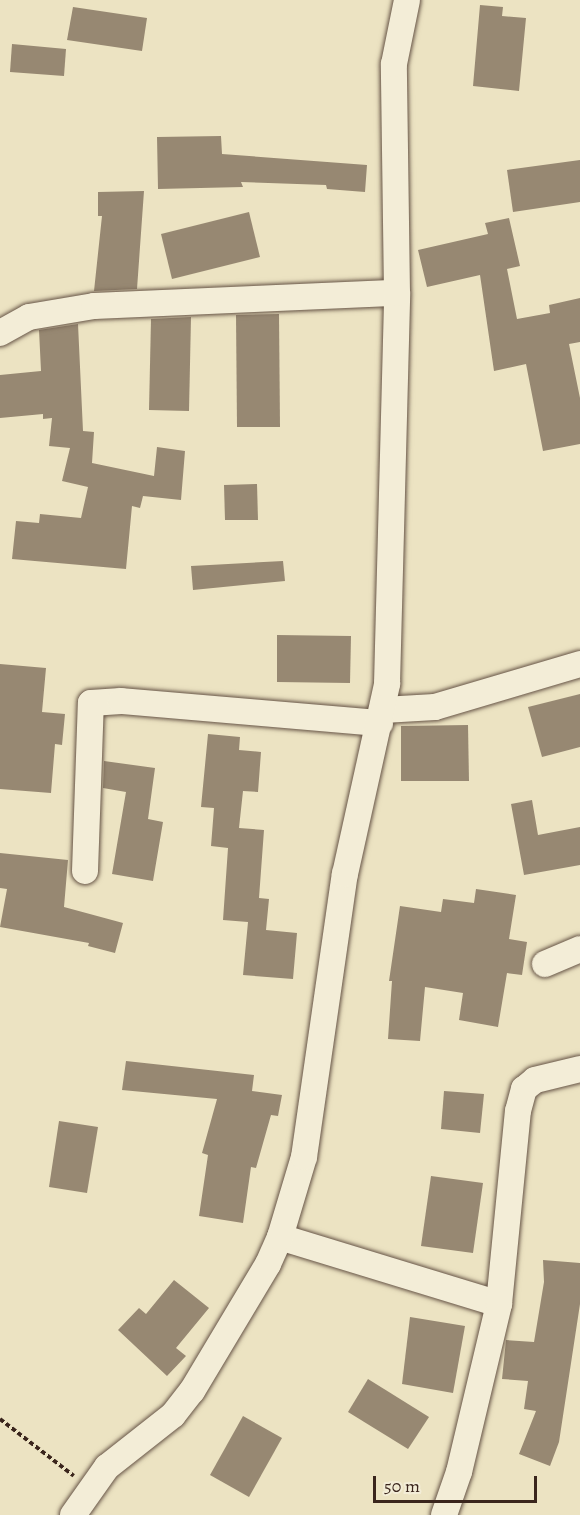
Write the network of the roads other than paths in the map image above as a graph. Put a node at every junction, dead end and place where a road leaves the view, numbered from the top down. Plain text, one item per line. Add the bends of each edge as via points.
1 (407, 0) edge
2 (397, 293) junction
3 (0, 333) edge
4 (580, 664) edge
5 (382, 716) junction
6 (85, 871) dead end
7 (580, 949) edge
8 (545, 964) dead end
9 (580, 1069) edge
10 (280, 1237) junction
11 (499, 1304) junction
12 (73, 1515) edge
13 (444, 1515) edge

1 - 2 street via 394,64
2 - 3 street via 94,306 29,317
2 - 5 street via 393,584
4 - 5 street via 435,706
5 - 6 street via 122,701 91,703
5 - 10 street via 345,874 304,1157
7 - 8 street
9 - 11 street via 535,1080 524,1089 518,1111
10 - 11 street
10 - 12 street via 192,1391 173,1415 107,1467
11 - 13 street via 459,1472

